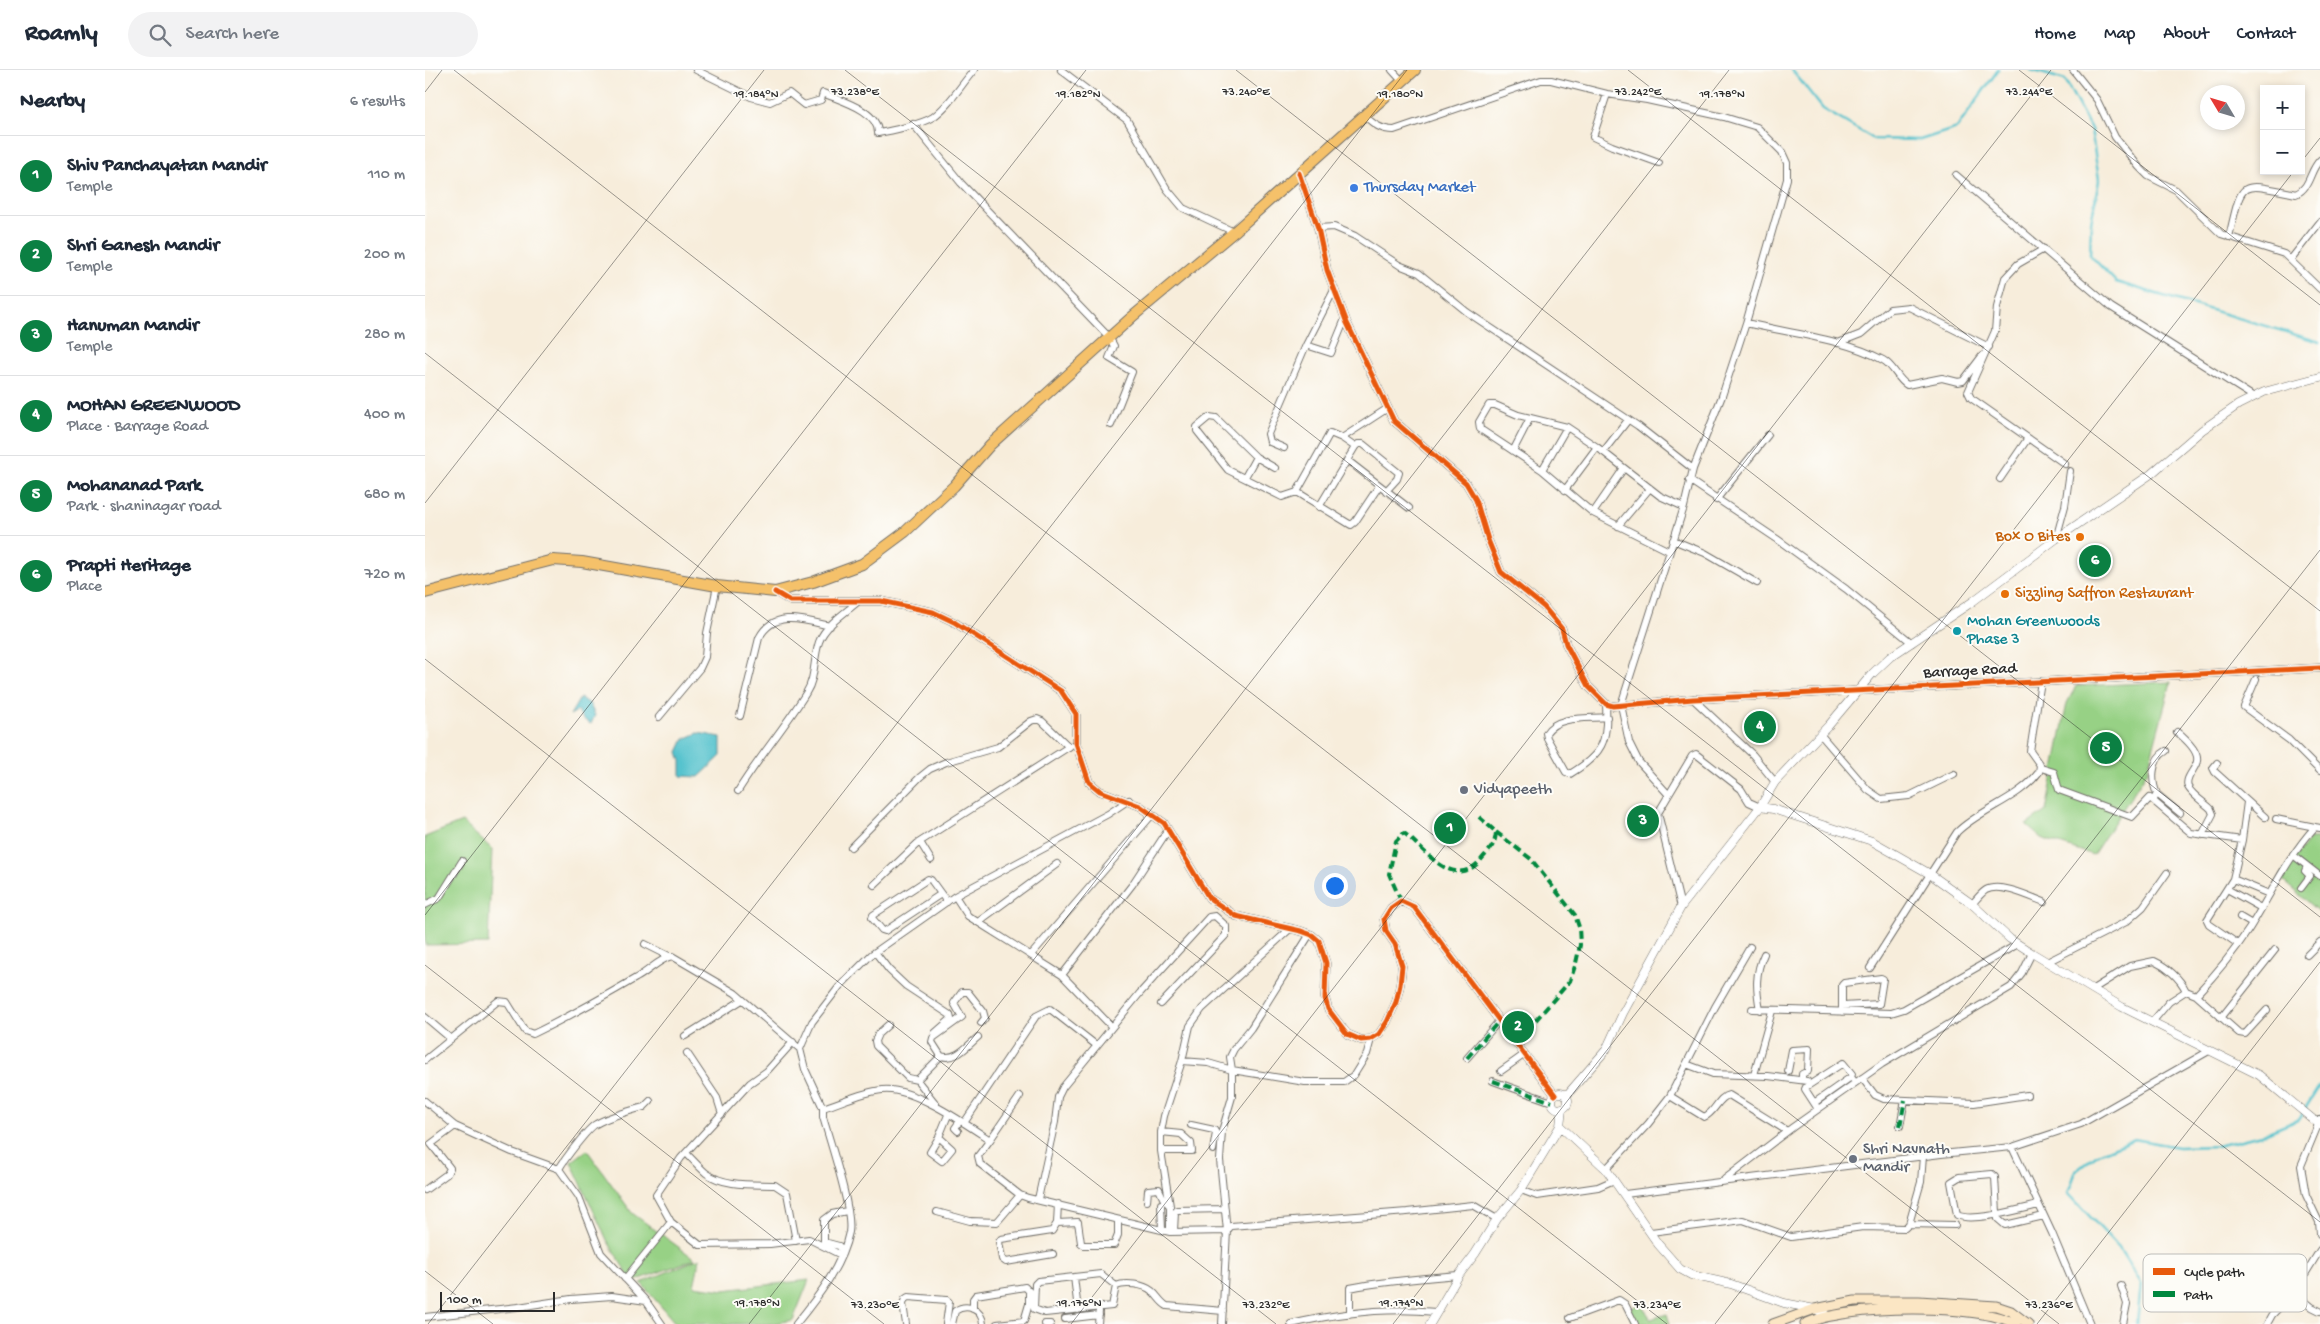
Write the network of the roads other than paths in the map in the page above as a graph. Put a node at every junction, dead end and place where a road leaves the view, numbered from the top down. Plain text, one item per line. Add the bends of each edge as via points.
1 (696, 70) edge
2 (973, 70) edge
3 (1061, 70) edge
4 (1393, 70) edge
5 (1415, 70) edge
6 (2073, 70) edge
7 (1402, 81) junction
8 (1607, 94) junction
9 (1364, 115) junction
10 (913, 124) junction
11 (2320, 160) edge
12 (1659, 163) dead end
13 (1299, 172) junction
14 (1956, 175) dead end
15 (2320, 222) edge
16 (1318, 228) junction
17 (1234, 232) junction
18 (2229, 237) junction
19 (2044, 250) junction
20 (2291, 259) junction
21 (2320, 289) edge
22 (1334, 290) junction
23 (1345, 319) junction
24 (1746, 323) junction
25 (1109, 337) junction
26 (1838, 343) junction
27 (1306, 345) junction
28 (1989, 347) junction
29 (1985, 354) junction
30 (2320, 377) edge
31 (2254, 397) junction
32 (1388, 408) junction
33 (1530, 418) junction
34 (1628, 420) junction
35 (1111, 425) dead end
36 (1567, 427) junction
37 (1768, 435) dead end
38 (1342, 438) junction
39 (2028, 438) junction
40 (1355, 447) junction
41 (1597, 447) junction
42 (1284, 448) dead end
43 (1513, 450) junction
44 (1603, 452) junction
45 (1257, 457) junction
46 (1347, 460) junction
47 (2065, 464) dead end
48 (1275, 468) dead end
49 (1624, 468) junction
50 (1693, 469) junction
51 (1542, 470) junction
52 (2070, 471) dead end
53 (1245, 477) junction
54 (2000, 478) dead end
55 (1689, 480) junction
56 (1379, 486) junction
57 (1650, 488) junction
58 (1565, 490) junction
59 (1386, 491) junction
60 (1297, 492) junction
61 (1716, 500) junction
62 (1319, 507) junction
63 (1409, 508) dead end
64 (1684, 508) junction
65 (1593, 513) junction
66 (1618, 526) junction
67 (2056, 539) junction
68 (1673, 540) junction
69 (1669, 551) junction
70 (1757, 583) dead end
71 (717, 586) junction
72 (775, 592) junction
73 (425, 593) edge
74 (859, 601) junction
75 (830, 626) junction
76 (1912, 643) junction
77 (2320, 668) edge
78 (2256, 679) dead end
79 (2041, 681) junction
80 (1859, 690) junction
81 (1693, 699) junction
82 (1606, 704) junction
83 (1621, 705) junction
84 (740, 716) dead end
85 (1607, 717) junction
86 (659, 718) dead end
87 (2177, 732) dead end
88 (1820, 734) junction
89 (1072, 745) junction
90 (2166, 751) dead end
91 (2217, 763) dead end
92 (2041, 768) junction
93 (2320, 771) edge
94 (1954, 774) dead end
95 (1775, 782) junction
96 (737, 791) dead end
97 (1668, 794) junction
98 (2153, 797) junction
99 (1129, 800) junction
100 (2247, 802) junction
101 (1760, 807) junction
102 (2180, 813) dead end
103 (1152, 814) junction
104 (2265, 817) dead end
105 (2276, 819) dead end
106 (2318, 828) edge
107 (1168, 830) junction
108 (2202, 835) junction
109 (2242, 840) junction
110 (920, 842) junction
111 (851, 847) dead end
112 (2293, 855) junction
113 (931, 860) dead end
114 (461, 861) dead end
115 (1057, 864) dead end
116 (2307, 866) junction
117 (2167, 872) dead end
118 (1930, 874) junction
119 (2320, 876) edge
120 (2233, 879) junction
121 (874, 885) dead end
122 (2227, 888) junction
123 (2301, 888) dead end
124 (941, 894) junction
125 (2269, 894) junction
126 (955, 896) junction
127 (947, 902) junction
128 (2044, 902) dead end
129 (1972, 904) junction
130 (425, 905) edge
131 (1681, 908) junction
132 (2261, 908) junction
133 (2240, 917) dead end
134 (978, 922) junction
135 (2252, 924) junction
136 (1291, 928) junction
137 (1309, 934) junction
138 (2320, 942) edge
139 (645, 944) dead end
140 (2018, 944) junction
141 (2238, 944) junction
142 (1749, 947) dead end
143 (2275, 950) dead end
144 (875, 952) junction
145 (2032, 953) junction
146 (1031, 954) junction
147 (1764, 954) dead end
148 (2307, 955) dead end
149 (669, 956) junction
150 (2047, 962) junction
151 (1870, 968) dead end
152 (1062, 975) junction
153 (2093, 990) junction
154 (2187, 991) junction
155 (2196, 994) junction
156 (742, 1000) junction
157 (1161, 1004) dead end
158 (1752, 1009) dead end
159 (1842, 1009) junction
160 (1760, 1010) junction
161 (2267, 1010) dead end
162 (1772, 1011) junction
163 (425, 1017) edge
164 (2221, 1018) junction
165 (1499, 1021) junction
166 (2153, 1021) junction
167 (981, 1023) dead end
168 (889, 1025) dead end
169 (1111, 1026) junction
170 (685, 1036) dead end
171 (932, 1036) dead end
172 (978, 1037) dead end
173 (451, 1039) junction
174 (1371, 1040) junction
175 (793, 1042) junction
176 (1096, 1046) junction
177 (800, 1049) junction
178 (2209, 1051) junction
179 (687, 1054) dead end
180 (1525, 1054) junction
181 (941, 1056) junction
182 (1467, 1058) dead end
183 (425, 1060) edge
184 (1182, 1062) junction
185 (1686, 1064) junction
186 (1233, 1070) junction
187 (1501, 1071) dead end
188 (1788, 1071) dead end
189 (1754, 1075) junction
190 (1862, 1078) junction
191 (917, 1080) junction
192 (1854, 1080) junction
193 (1493, 1082) dead end
194 (2027, 1095) dead end
195 (1020, 1096) dead end
196 (1566, 1096) junction
197 (1670, 1096) junction
198 (1553, 1098) junction
199 (1905, 1100) junction
200 (425, 1101) edge
201 (650, 1101) dead end
202 (937, 1106) junction
203 (1816, 1106) junction
204 (823, 1108) junction
205 (1562, 1108) junction
206 (722, 1114) junction
207 (948, 1115) junction
208 (962, 1122) junction
209 (2317, 1123) edge
210 (1191, 1125) dead end
211 (455, 1126) junction
212 (1560, 1126) junction
213 (1900, 1126) dead end
214 (957, 1131) dead end
215 (1787, 1131) junction
216 (1161, 1132) junction
217 (939, 1137) dead end
218 (989, 1140) junction
219 (2012, 1147) junction
220 (1161, 1151) junction
221 (1221, 1151) junction
222 (686, 1153) junction
223 (1923, 1156) junction
224 (559, 1169) junction
225 (1606, 1169) junction
226 (1614, 1180) junction
227 (1724, 1180) junction
228 (425, 1190) edge
229 (1521, 1190) junction
230 (1625, 1194) junction
231 (1020, 1195) junction
232 (1038, 1199) junction
233 (1147, 1201) dead end
234 (1058, 1204) junction
235 (1161, 1204) dead end
236 (2039, 1205) junction
237 (1170, 1206) junction
238 (1224, 1209) junction
239 (1081, 1210) junction
240 (847, 1211) junction
241 (937, 1212) dead end
242 (1997, 1213) junction
243 (2044, 1216) junction
244 (1497, 1219) junction
245 (1118, 1220) junction
246 (671, 1222) junction
247 (1078, 1222) junction
248 (2319, 1222) edge
249 (1057, 1223) junction
250 (1909, 1224) junction
251 (1955, 1224) dead end
252 (1162, 1230) junction
253 (1227, 1231) junction
254 (1172, 1232) junction
255 (1651, 1232) junction
256 (2320, 1234) edge
257 (796, 1241) junction
258 (2320, 1250) edge
259 (842, 1252) junction
260 (1053, 1254) dead end
261 (2307, 1271) edge
262 (1459, 1275) junction
263 (1074, 1277) junction
264 (625, 1279) junction
265 (1115, 1286) junction
266 (2121, 1286) dead end
267 (646, 1301) junction
268 (2307, 1303) edge
269 (1100, 1307) junction
270 (973, 1308) junction
271 (1815, 1309) junction
272 (1078, 1310) junction
273 (1064, 1311) junction
274 (1223, 1311) junction
275 (2320, 1311) edge
276 (1437, 1312) junction
277 (2275, 1312) edge
278 (1350, 1314) junction
279 (1099, 1315) junction
280 (1828, 1316) junction
281 (425, 1317) edge
282 (1570, 1318) dead end
283 (1066, 1322) edge
284 (1014, 1323) edge
285 (662, 1324) edge
286 (796, 1324) edge
287 (906, 1324) edge
288 (945, 1324) edge
289 (952, 1324) edge
290 (983, 1324) edge
291 (997, 1324) edge
292 (1045, 1324) edge
293 (1050, 1324) edge
294 (1098, 1324) edge
295 (1223, 1324) edge
296 (1291, 1324) edge
297 (1430, 1324) edge
298 (1635, 1324) edge
299 (1773, 1324) edge
300 (1805, 1324) edge
301 (2016, 1324) edge
302 (2028, 1324) edge
303 (2090, 1324) edge
304 (2123, 1324) edge
305 (2267, 1324) edge

1 - 10 street via 751,97 770,102 789,93 804,104 821,100 823,93 867,113 874,119 878,133
2 - 10 street via 937,114
3 - 17 street via 1127,120 1167,190 1183,208
4 - 7 street
5 - 7 main road
6 - 18 street via 2097,100 2115,137 2139,167 2148,176 2176,190 2213,228
7 - 9 main road
8 - 9 street via 1541,80 1394,130 1385,130
8 - 12 street via 1593,136
8 - 24 street via 1680,107 1757,127 1782,152 1787,164 1787,179
9 - 13 main road
10 - 25 street via 961,183
11 - 18 street via 2306,187 2296,194 2247,186 2241,192
13 - 16 street
13 - 17 main road
14 - 19 street
15 - 20 street
16 - 22 street
16 - 34 street via 1334,227 1355,236 1399,265 1419,273 1467,312
17 - 25 main road
18 - 20 street
19 - 28 street via 2017,264 2005,278
19 - 31 street via 2111,307
20 - 21 street
22 - 23 street
22 - 27 street
23 - 27 street via 1331,353
23 - 32 street
24 - 26 street
24 - 50 street
25 - 35 street via 1114,346 1109,358 1132,372
25 - 72 main road via 990,445 954,486 905,532 862,564
26 - 28 street via 1861,334 1890,309 1909,307
26 - 29 street via 1882,359 1904,383 1910,385 1942,378 1963,382
27 - 42 street via 1268,434 1270,442
28 - 29 street
29 - 39 street via 1969,388 1971,398
30 - 31 street
31 - 67 street via 2203,430 2151,474
32 - 38 street
32 - 82 street via 1394,421 1466,483 1476,500 1501,572 1544,607 1562,629 1587,686
33 - 36 street
33 - 43 street
33 - 43 street via 1495,405 1489,405 1483,414 1480,429
34 - 44 street
34 - 50 street
36 - 41 street
36 - 51 street
37 - 61 street
38 - 40 street
38 - 60 street via 1329,434
39 - 47 street
39 - 54 street
40 - 46 street
40 - 59 street via 1363,444 1399,473
41 - 44 street
41 - 58 street
43 - 51 street
44 - 49 street
45 - 48 street
45 - 53 street
45 - 53 street via 1216,418 1209,417 1197,426 1197,431 1225,467
46 - 56 street
46 - 62 street
49 - 57 street
49 - 65 street
50 - 55 street
51 - 58 street
52 - 67 street
53 - 60 street via 1282,497
55 - 61 street
55 - 64 street
56 - 59 street
56 - 62 street via 1351,525
57 - 64 street
57 - 66 street
58 - 65 street
59 - 63 street
60 - 62 street
61 - 76 street via 1846,589
64 - 68 street
65 - 66 street
66 - 69 street
67 - 76 street
68 - 69 street
68 - 70 street via 1705,553
69 - 83 street
71 - 72 main road
71 - 73 main road via 582,562 553,560
71 - 86 street via 705,657 700,668
72 - 74 street via 790,601
74 - 75 street
74 - 89 street via 881,601 933,612 954,622 1061,692 1076,714
75 - 84 street via 799,619 772,622 763,630
75 - 96 street via 819,643 813,681 807,693
76 - 80 street via 1890,657
77 - 79 street, Barrage Road
78 - 93 street via 2244,707 2289,740
79 - 80 street, Barrage Road
79 - 92 street via 2030,751
80 - 81 street, Barrage Road
80 - 88 street
81 - 83 street, Barrage Road
81 - 95 street via 1753,755
82 - 83 street, Barrage Road
82 - 85 street
83 - 97 street via 1629,742 1639,762
85 - 85 street via 1561,721 1550,726 1547,738 1566,772 1570,774 1582,766 1600,748 1607,730
87 - 108 street via 2196,755 2188,787 2213,814
88 - 94 street via 1868,790 1881,799 1909,796
88 - 95 street
89 - 99 street via 1089,782 1100,791
89 - 110 street
89 - 111 street via 1042,721 1031,721 998,746 930,769
90 - 98 street via 2160,754 2156,763
91 - 100 street via 2213,768 2215,772
92 - 98 street via 2054,772 2059,790 2132,817
92 - 118 street via 2012,794 1965,824
95 - 101 street
97 - 101 street via 1695,754 1741,788 1749,802
97 - 131 street via 1658,812
98 - 102 street
98 - 108 street via 2191,833
99 - 103 street
99 - 126 street
100 - 104 street
100 - 109 street
101 - 118 street via 1872,841
101 - 131 street
103 - 107 street
103 - 146 street
105 - 106 street
106 - 112 street
107 - 136 street via 1209,898 1236,916
107 - 152 street via 1132,885
108 - 109 street
109 - 120 street
110 - 113 street
110 - 121 street
112 - 116 street
112 - 125 street
114 - 130 street via 439,898
115 - 134 street
116 - 119 street
116 - 123 street via 2305,871 2310,876
117 - 150 street via 2143,907 2126,922
118 - 129 street
118 - 151 street
120 - 122 street
120 - 125 street
122 - 132 street
122 - 141 street via 2207,920
124 - 124 street via 928,879 873,914 872,918 885,931
124 - 127 street
125 - 132 street
126 - 127 street
126 - 134 street via 969,916
127 - 144 street
128 - 129 street via 2018,892 1991,888
129 - 140 street
131 - 196 street via 1606,1050
132 - 135 street
133 - 135 street
134 - 146 street
135 - 141 street
136 - 137 street
136 - 184 street via 1197,1015 1190,1026
137 - 174 street via 1319,941 1324,951 1328,1008 1347,1034
137 - 186 street via 1251,1028 1234,1049 1230,1057
138 - 148 street
139 - 149 street
140 - 145 street
140 - 159 street via 1904,1009 1891,1013
141 - 155 street via 2212,979
142 - 185 street
143 - 164 street
144 - 171 street via 907,986 950,1015 951,1019
144 - 177 street via 833,994 812,1022
145 - 150 street
145 - 190 street via 2011,987
146 - 152 street
147 - 160 street via 1757,973
149 - 156 street
149 - 173 street via 578,1012 533,1034 527,1033 503,1000
150 - 153 street
152 - 169 street
153 - 154 street via 2130,966 2154,962 2167,969
153 - 166 street
154 - 155 street
154 - 166 street via 2169,1002
155 - 164 street
156 - 170 street
156 - 175 street
157 - 169 street via 1225,935 1226,926 1215,916 1209,917
158 - 160 street
159 - 159 street via 1844,983 1883,979 1879,1004
159 - 162 street
160 - 162 street
161 - 164 street via 2245,1034
162 - 189 street
163 - 173 street
165 - 174 street via 1423,918 1414,907 1401,901 1391,908 1384,920 1402,966 1400,985 1387,1022
165 - 180 street
165 - 182 street
166 - 178 street
167 - 181 street via 985,1018 983,1011 968,992 962,992 954,1003 962,1017 933,1038 932,1042
168 - 191 street via 878,1034 877,1046 908,1078
169 - 176 street
172 - 181 street via 954,1057
173 - 183 street
174 - 186 street via 1367,1054 1354,1075 1344,1082 1305,1082
175 - 177 street
175 - 206 street
176 - 208 street via 1050,1009 1041,1013
176 - 232 street via 1058,1097
177 - 204 street via 805,1069
178 - 209 street via 2259,1075
178 - 219 street via 2081,1124
179 - 206 street via 717,1098
180 - 187 street
180 - 198 street
181 - 191 street
184 - 186 street
184 - 216 street
185 - 189 street via 1713,1074
185 - 197 street
186 - 221 street via 1232,1097
188 - 189 street via 1792,1050 1809,1049 1808,1071 1802,1074 1804,1081
190 - 192 street
190 - 199 street via 1879,1098
191 - 202 street
192 - 203 street
192 - 203 street via 1843,1063 1806,1087
193 - 198 street
194 - 199 street via 1993,1102
195 - 218 street
196 - 198 street via 1561,1093
196 - 205 street via 1567,1103
197 - 215 street via 1704,1117 1729,1095
197 - 225 street
198 - 205 street via 1556,1108
199 - 213 street
200 - 211 street
201 - 224 street via 644,1107 595,1124 569,1152
202 - 204 street via 900,1092 882,1090
202 - 207 street
203 - 215 street
204 - 240 street
205 - 212 street
206 - 222 street
207 - 208 street
207 - 217 street
208 - 214 street via 955,1128
208 - 218 street
209 - 248 street via 2301,1166 2306,1196
210 - 221 street via 1214,1130 1216,1133 1210,1149
211 - 224 street via 511,1152
211 - 228 street via 431,1144 450,1168 447,1174
212 - 225 street
212 - 229 street
215 - 227 street
216 - 220 street
216 - 220 street via 1181,1134 1191,1143 1192,1150
218 - 231 street via 978,1156 980,1164
219 - 223 street
219 - 236 street
220 - 237 street
221 - 238 street
222 - 246 street via 656,1195
222 - 257 street via 706,1173 719,1180 781,1188 787,1193
223 - 227 street
223 - 250 street via 1921,1182
224 - 264 street via 579,1197 601,1253
225 - 226 street
226 - 229 street via 1598,1187 1537,1196
226 - 230 street
227 - 230 street
229 - 244 street
230 - 255 street
231 - 232 street
231 - 241 street via 997,1222 970,1221
232 - 234 street
233 - 237 street via 1148,1190 1159,1189 1163,1200
234 - 239 street
234 - 249 street
235 - 252 street
236 - 242 street
236 - 243 street
237 - 254 street
238 - 253 street
238 - 254 street via 1177,1210
239 - 245 street
239 - 247 street
240 - 259 street via 849,1230
240 - 259 street via 832,1214 824,1220 824,1242 839,1246
242 - 242 street via 1995,1177 1992,1174 1959,1177 1951,1182 1957,1215 1969,1218
242 - 243 street via 2001,1224 2005,1225
243 - 303 street
244 - 253 street via 1473,1205 1231,1226
244 - 262 street
245 - 247 street via 1114,1245 1084,1245
245 - 252 street
246 - 257 street via 700,1245
246 - 264 street
247 - 249 street
248 - 256 street
249 - 260 street via 1052,1231 1001,1239 999,1242 1002,1260 1006,1262
250 - 251 street
250 - 255 street via 1905,1228 1863,1228 1791,1237 1743,1220
252 - 254 street
253 - 254 street
253 - 274 street
255 - 271 street via 1669,1258 1691,1275
257 - 259 street via 809,1240
258 - 261 street
259 - 286 street via 833,1272
262 - 276 street
262 - 278 street via 1429,1276 1350,1288
263 - 265 street via 1101,1274
263 - 272 street
263 - 273 street via 1035,1284 1034,1309 1045,1313
264 - 267 street
265 - 269 street via 1112,1306
265 - 274 street via 1123,1283 1151,1289 1167,1306
266 - 304 street via 2127,1304
267 - 281 street via 612,1296
267 - 285 street
268 - 275 street
269 - 272 street
269 - 279 street
270 - 284 street via 976,1295 1025,1287 1029,1291 1027,1316 1024,1322
270 - 289 street via 961,1307 955,1311
270 - 290 street via 983,1317
271 - 280 street
271 - 299 main road
271 - 302 main road via 1855,1301 1983,1305 2011,1311
272 - 273 street
273 - 283 street
274 - 295 street
276 - 278 street via 1405,1308
276 - 297 street
277 - 305 street
278 - 296 street
279 - 283 street
279 - 294 street
280 - 300 main road
280 - 301 main road via 1874,1310 1963,1311 1986,1313
282 - 298 street via 1619,1300 1625,1304
284 - 291 street
287 - 288 street via 903,1304 908,1297 947,1300
292 - 293 street

